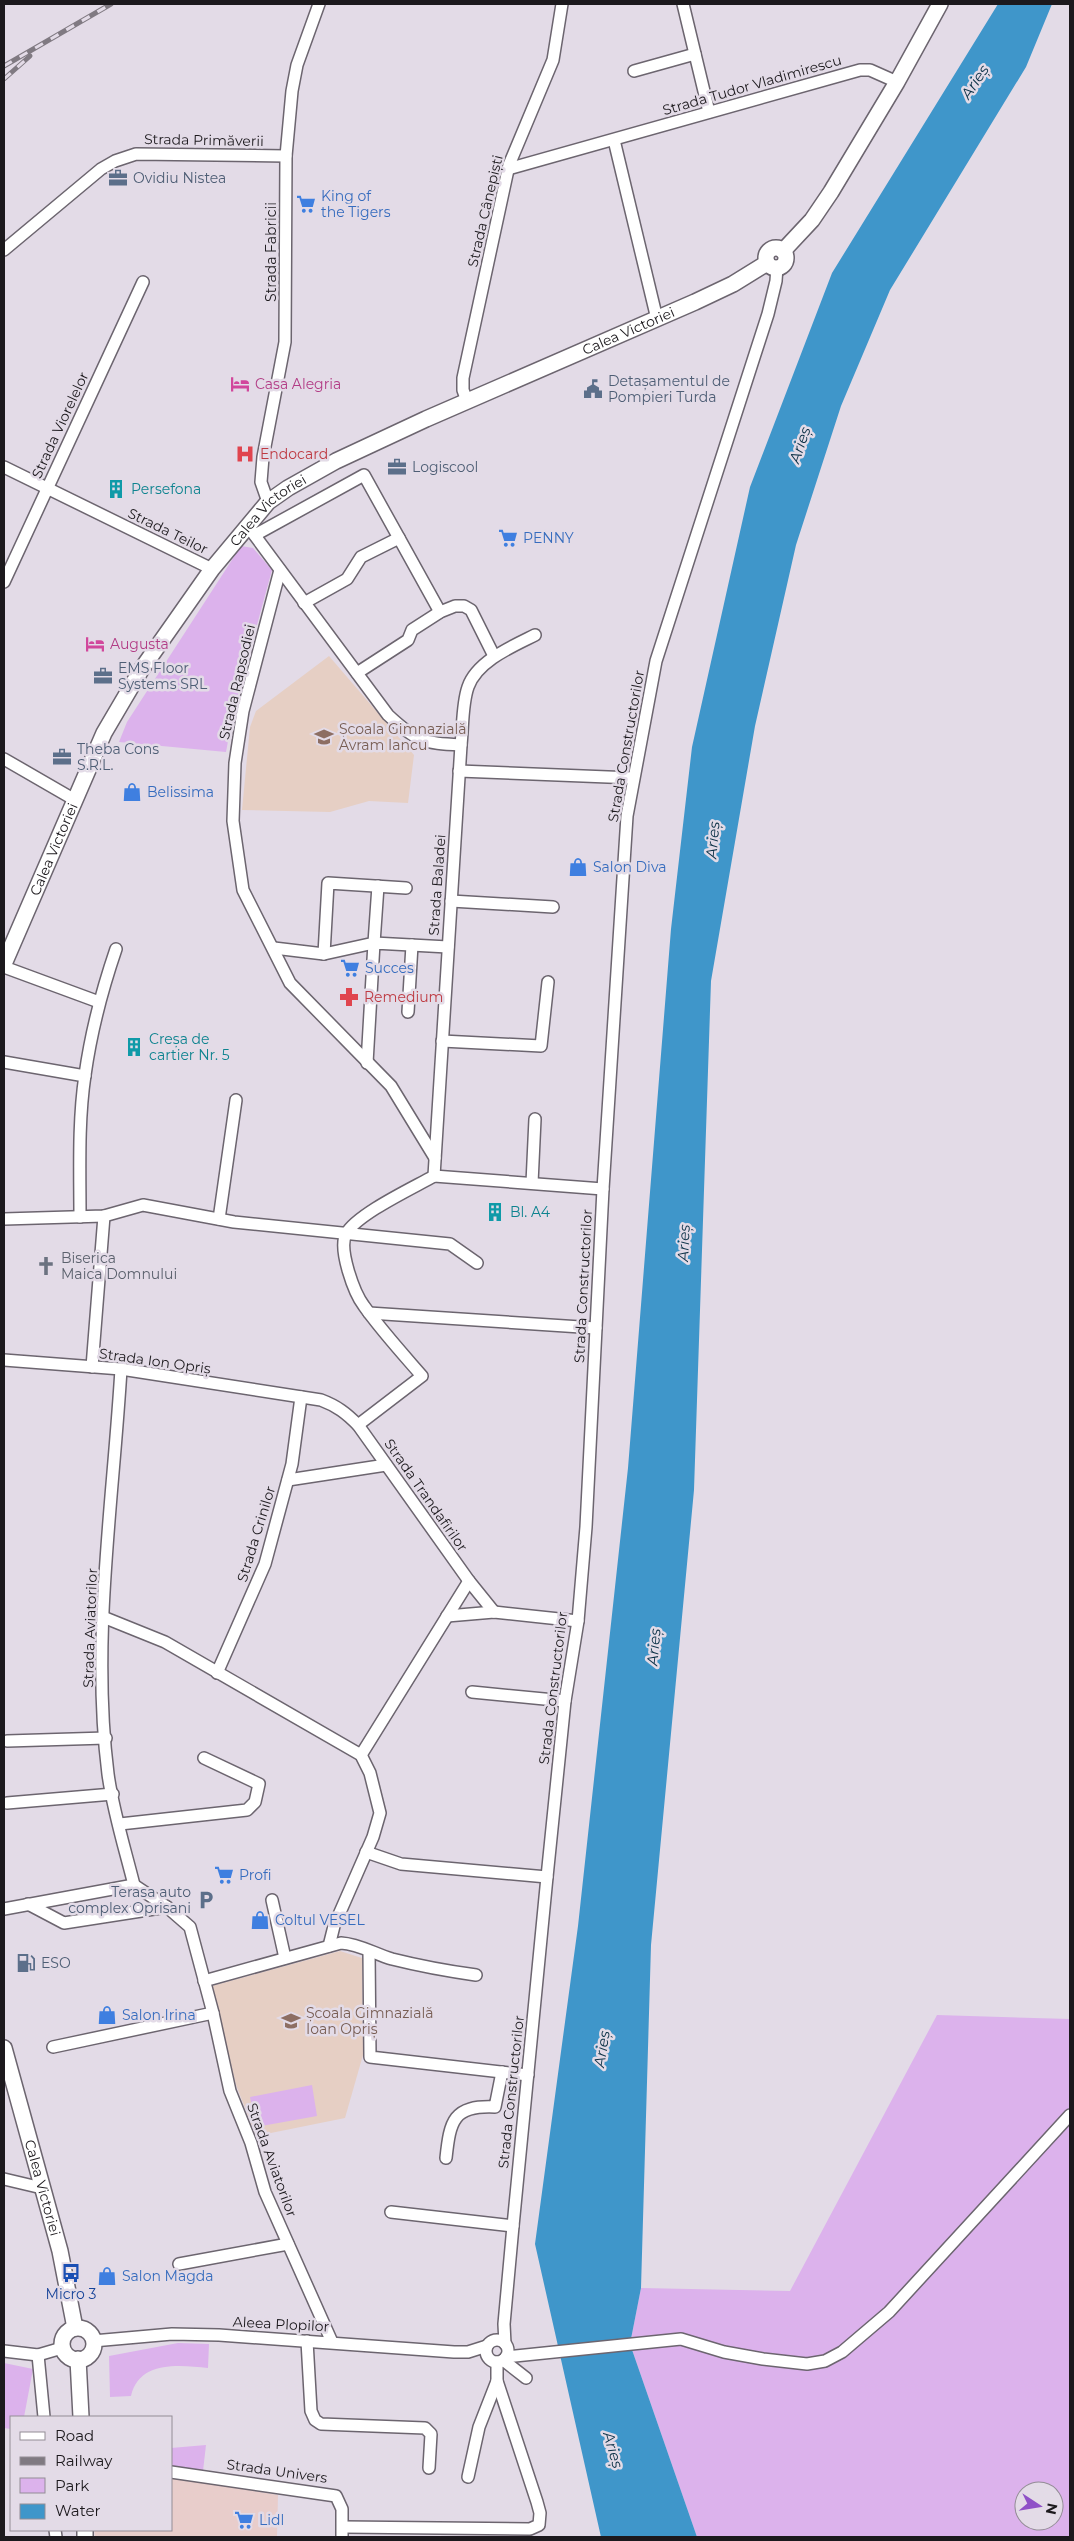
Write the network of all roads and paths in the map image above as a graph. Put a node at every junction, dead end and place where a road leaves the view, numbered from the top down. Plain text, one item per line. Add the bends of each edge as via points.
1 (319, 4) edge
2 (562, 4) edge
3 (683, 4) edge
4 (940, 4) edge
5 (695, 54) junction
6 (634, 71) dead end
7 (897, 82) junction
8 (709, 112) junction
9 (614, 140) junction
10 (286, 156) junction
11 (508, 169) junction
12 (4, 250) edge
13 (772, 265) junction
14 (143, 282) dead end
15 (656, 319) junction
16 (468, 401) junction
17 (4, 467) edge
18 (47, 488) junction
19 (268, 502) junction
20 (251, 530) junction
21 (399, 538) junction
22 (212, 569) junction
23 (280, 570) junction
24 (4, 582) edge
25 (304, 603) junction
26 (440, 612) junction
27 (535, 635) dead end
28 (494, 656) junction
29 (357, 673) junction
30 (461, 746) junction
31 (4, 759) edge
32 (459, 771) junction
33 (632, 778) junction
34 (75, 800) junction
35 (378, 886) junction
36 (406, 888) dead end
37 (451, 901) junction
38 (553, 907) dead end
39 (374, 943) junction
40 (412, 945) junction
41 (274, 948) junction
42 (448, 948) junction
43 (116, 949) dead end
44 (324, 954) junction
45 (4, 965) edge
46 (548, 982) dead end
47 (99, 1002) junction
48 (408, 1012) dead end
49 (442, 1041) junction
50 (4, 1062) edge
51 (366, 1063) junction
52 (85, 1076) junction
53 (236, 1100) dead end
54 (535, 1118) dead end
55 (435, 1158) junction
56 (434, 1176) junction
57 (532, 1183) junction
58 (603, 1189) junction
59 (104, 1216) junction
60 (80, 1217) junction
61 (4, 1219) edge
62 (219, 1219) junction
63 (346, 1235) junction
64 (477, 1263) dead end
65 (369, 1313) junction
66 (596, 1328) junction
67 (4, 1360) edge
68 (92, 1367) junction
69 (121, 1369) junction
70 (301, 1397) junction
71 (358, 1425) junction
72 (386, 1465) junction
73 (288, 1480) junction
74 (468, 1581) junction
75 (494, 1612) junction
76 (447, 1616) junction
77 (103, 1617) junction
78 (578, 1621) junction
79 (218, 1673) junction
80 (472, 1692) dead end
81 (565, 1701) junction
82 (106, 1738) junction
83 (7, 1741) dead end
84 (361, 1755) junction
85 (204, 1758) dead end
86 (113, 1794) junction
87 (7, 1803) dead end
88 (120, 1824) junction
89 (366, 1852) junction
90 (546, 1877) junction
91 (134, 1885) junction
92 (272, 1900) dead end
93 (28, 1904) junction
94 (167, 1907) junction
95 (4, 1909) edge
96 (329, 1946) junction
97 (369, 1951) junction
98 (285, 1958) junction
99 (476, 1975) dead end
100 (204, 1981) junction
101 (213, 2013) junction
102 (53, 2047) dead end
103 (4, 2048) edge
104 (502, 2072) junction
105 (528, 2075) junction
106 (1070, 2114) edge
107 (446, 2158) dead end
108 (4, 2179) edge
109 (42, 2188) junction
110 (391, 2212) dead end
111 (513, 2226) junction
112 (288, 2244) junction
113 (179, 2264) dead end
114 (504, 2324) junction
115 (75, 2328) junction
116 (93, 2341) junction
117 (307, 2341) junction
118 (332, 2342) junction
119 (490, 2344) junction
120 (505, 2344) junction
121 (62, 2348) junction
122 (4, 2351) edge
123 (468, 2352) junction
124 (38, 2355) junction
125 (78, 2360) junction
126 (499, 2360) junction
127 (526, 2378) dead end
128 (497, 2381) junction
129 (44, 2416) edge
130 (81, 2416) edge
131 (430, 2468) dead end
132 (172, 2472) edge
133 (468, 2477) dead end
134 (342, 2532) edge

1 - 10 street, Strada Fabricii via 297,65
2 - 11 street, Strada Cânepiști via 553,60
3 - 5 street
4 - 7 main road
5 - 6 street
5 - 8 street
7 - 8 street, Strada Tudor Vladimirescu via 870,70 860,70
7 - 13 main road via 812,220 783,251 785,261
8 - 9 street, Strada Tudor Vladimirescu
9 - 11 street, Strada Tudor Vladimirescu
9 - 15 street
10 - 12 street, Strada Primăverii via 136,154 115,161 101,169
10 - 19 street, Strada Fabricii via 285,342 263,456 261,482
11 - 16 street, Strada Cânepiști via 463,378 463,390
13 - 15 main road, Calea Victoriei
13 - 33 street, Strada Constructorilor via 776,281 768,314 656,661
14 - 18 street, Strada Viorelelor
15 - 16 main road, Calea Victoriei
16 - 19 main road, Calea Victoriei via 336,461
17 - 18 street, Strada Teilor
18 - 22 street, Strada Teilor
18 - 24 street, Strada Viorelelor
19 - 20 main road, Calea Victoriei
20 - 21 street via 364,475
20 - 22 main road, Calea Victoriei
20 - 23 street
21 - 25 street via 361,557 347,580
21 - 26 street
22 - 34 main road, Calea Victoriei via 141,670 104,733
23 - 25 street
23 - 41 street, Strada Rapsodiei via 243,711 235,763 233,809 243,890
25 - 29 street
26 - 28 street via 455,606 471,610
26 - 29 street via 412,630 408,640
27 - 28 street
28 - 30 street, Strada Baladei via 468,686
29 - 30 street via 388,715 410,735 427,743
30 - 32 street, Strada Baladei
31 - 34 street
32 - 33 street
32 - 37 street, Strada Baladei
33 - 58 street, Strada Constructorilor
34 - 45 main road, Calea Victoriei
35 - 36 street
35 - 39 street
35 - 44 street via 328,883
37 - 38 street
37 - 42 street, Strada Baladei
39 - 40 street
39 - 44 street
39 - 51 street
40 - 42 street
40 - 48 street
41 - 44 street
41 - 51 street, Strada Rapsodiei via 290,983
42 - 49 street, Strada Baladei
43 - 47 street
45 - 47 street
46 - 49 street via 541,1046
47 - 52 street
49 - 55 street, Strada Baladei
50 - 52 street
51 - 55 street, Strada Rapsodiei via 391,1086
52 - 60 street
53 - 62 street
54 - 57 street
55 - 56 street, Strada Baladei
56 - 57 street
56 - 63 street via 362,1218
57 - 58 street
58 - 66 street, Strada Constructorilor
59 - 60 street
59 - 62 street via 143,1205
59 - 68 street
60 - 61 street
62 - 63 street
63 - 64 street via 450,1244
63 - 65 street via 344,1256 362,1304
65 - 66 street
65 - 71 street via 422,1376
66 - 78 street, Strada Constructorilor
67 - 68 street, Strada Ion Opriș
68 - 69 street, Strada Ion Opriș
69 - 70 street, Strada Ion Opriș
69 - 77 street, Strada Aviatorilor
70 - 71 street, Strada Trandafirilor via 333,1404
70 - 73 street, Strada Crinilor
71 - 72 street, Strada Trandafirilor
72 - 73 street
72 - 74 street, Strada Trandafirilor
73 - 79 street, Strada Crinilor via 266,1564
74 - 75 street, Strada Trandafirilor
74 - 76 street
75 - 76 street
75 - 78 street
76 - 84 street
77 - 79 street via 165,1642
77 - 82 street, Strada Aviatorilor via 101,1673
78 - 81 street, Strada Constructorilor
79 - 84 street
80 - 81 street
81 - 90 street, Strada Constructorilor
82 - 83 street
82 - 86 street, Strada Aviatorilor via 108,1775
84 - 89 street via 370,1773 380,1812
85 - 88 street via 259,1784 255,1802 247,1810
86 - 87 street
86 - 88 street, Strada Aviatorilor
88 - 91 street, Strada Aviatorilor
89 - 90 street via 401,1864
89 - 96 street via 334,1926
90 - 105 street, Strada Constructorilor
91 - 93 street
91 - 94 street, Strada Aviatorilor
92 - 98 street
93 - 94 street via 64,1923
93 - 95 street
94 - 100 street, Strada Aviatorilor via 190,1927
96 - 97 street via 354,1944
96 - 98 street
97 - 99 street via 422,1967
97 - 104 street via 370,2057
98 - 100 street
100 - 101 street, Strada Aviatorilor
101 - 102 street
101 - 112 street, Strada Aviatorilor via 230,2091 251,2143 265,2192
103 - 109 main road, Calea Victoriei
104 - 105 street
104 - 107 street via 495,2108 470,2108 455,2118 449,2129
105 - 111 street, Strada Constructorilor
106 - 126 street via 889,2312 842,2352 825,2361 807,2364 762,2359 681,2339
108 - 109 street
109 - 115 main road, Calea Victoriei via 60,2251
110 - 111 street
111 - 114 street, Strada Constructorilor
112 - 113 street
112 - 118 street, Strada Aviatorilor
114 - 119 street, Strada Constructorilor
114 - 120 street, Strada Constructorilor
115 - 116 main road via 89,2332
115 - 121 main road via 66,2333
116 - 117 street, Aleea Plopilor via 172,2334
116 - 125 main road via 91,2351
117 - 118 street, Aleea Plopilor
117 - 131 street via 311,2411 315,2420 321,2424 425,2428 431,2434
118 - 123 street, Aleea Plopilor
119 - 120 street via 500,2341
119 - 123 street, Aleea Plopilor
119 - 126 street via 486,2354
120 - 126 street via 508,2351
121 - 124 street
121 - 125 main road via 68,2356
122 - 124 street
123 - 126 street, Aleea Plopilor
124 - 129 street
125 - 130 main road
126 - 127 street
126 - 128 street
128 - 133 street via 479,2427
128 - 134 street via 537,2502 540,2513 538,2525 530,2529
132 - 134 street, Strada Univers via 336,2496 342,2509

